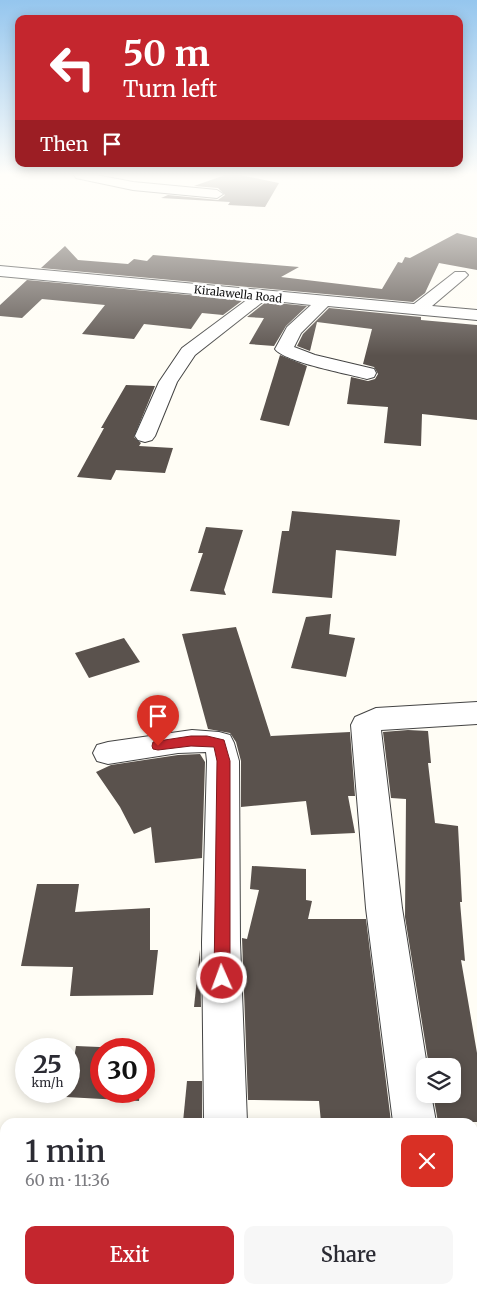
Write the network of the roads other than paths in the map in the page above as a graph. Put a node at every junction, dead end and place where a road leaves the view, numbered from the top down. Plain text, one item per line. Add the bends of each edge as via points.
1 (0, 271) edge
2 (460, 275) dead end
3 (262, 295) junction
4 (323, 302) junction
5 (417, 310) junction
6 (477, 315) edge
7 (366, 373) dead end
8 (145, 436) dead end
9 (477, 713) edge
10 (108, 753) dead end
11 (226, 1118) edge
12 (413, 1118) edge

1 - 3 street, Kiralawella Road
2 - 5 street
3 - 4 street, Kiralawella Road
3 - 8 street via 188,352 168,382
4 - 5 street, Kiralawella Road
4 - 7 street via 293,331 284,349 309,359
5 - 6 street, Kiralawella Road
9 - 12 street via 376,719 366,725 384,908
10 - 11 street via 191,741 219,743 223,761 221,942

